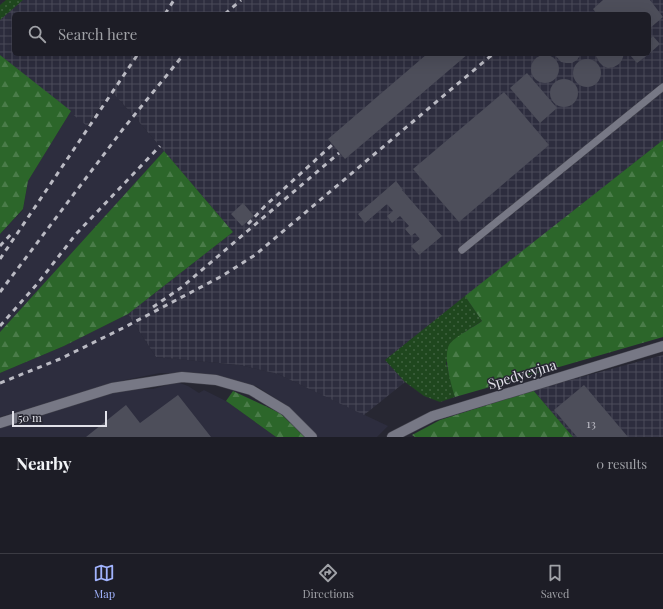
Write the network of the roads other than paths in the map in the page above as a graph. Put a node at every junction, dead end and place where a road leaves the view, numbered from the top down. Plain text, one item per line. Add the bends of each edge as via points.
1 (663, 87) edge
2 (462, 250) dead end
3 (663, 346) edge
4 (0, 423) edge
5 (312, 437) edge
6 (392, 437) edge

1 - 2 lane
3 - 6 street, Spedycyjna via 433,416
4 - 5 street via 112,388 182,377 216,380 251,390 286,410

